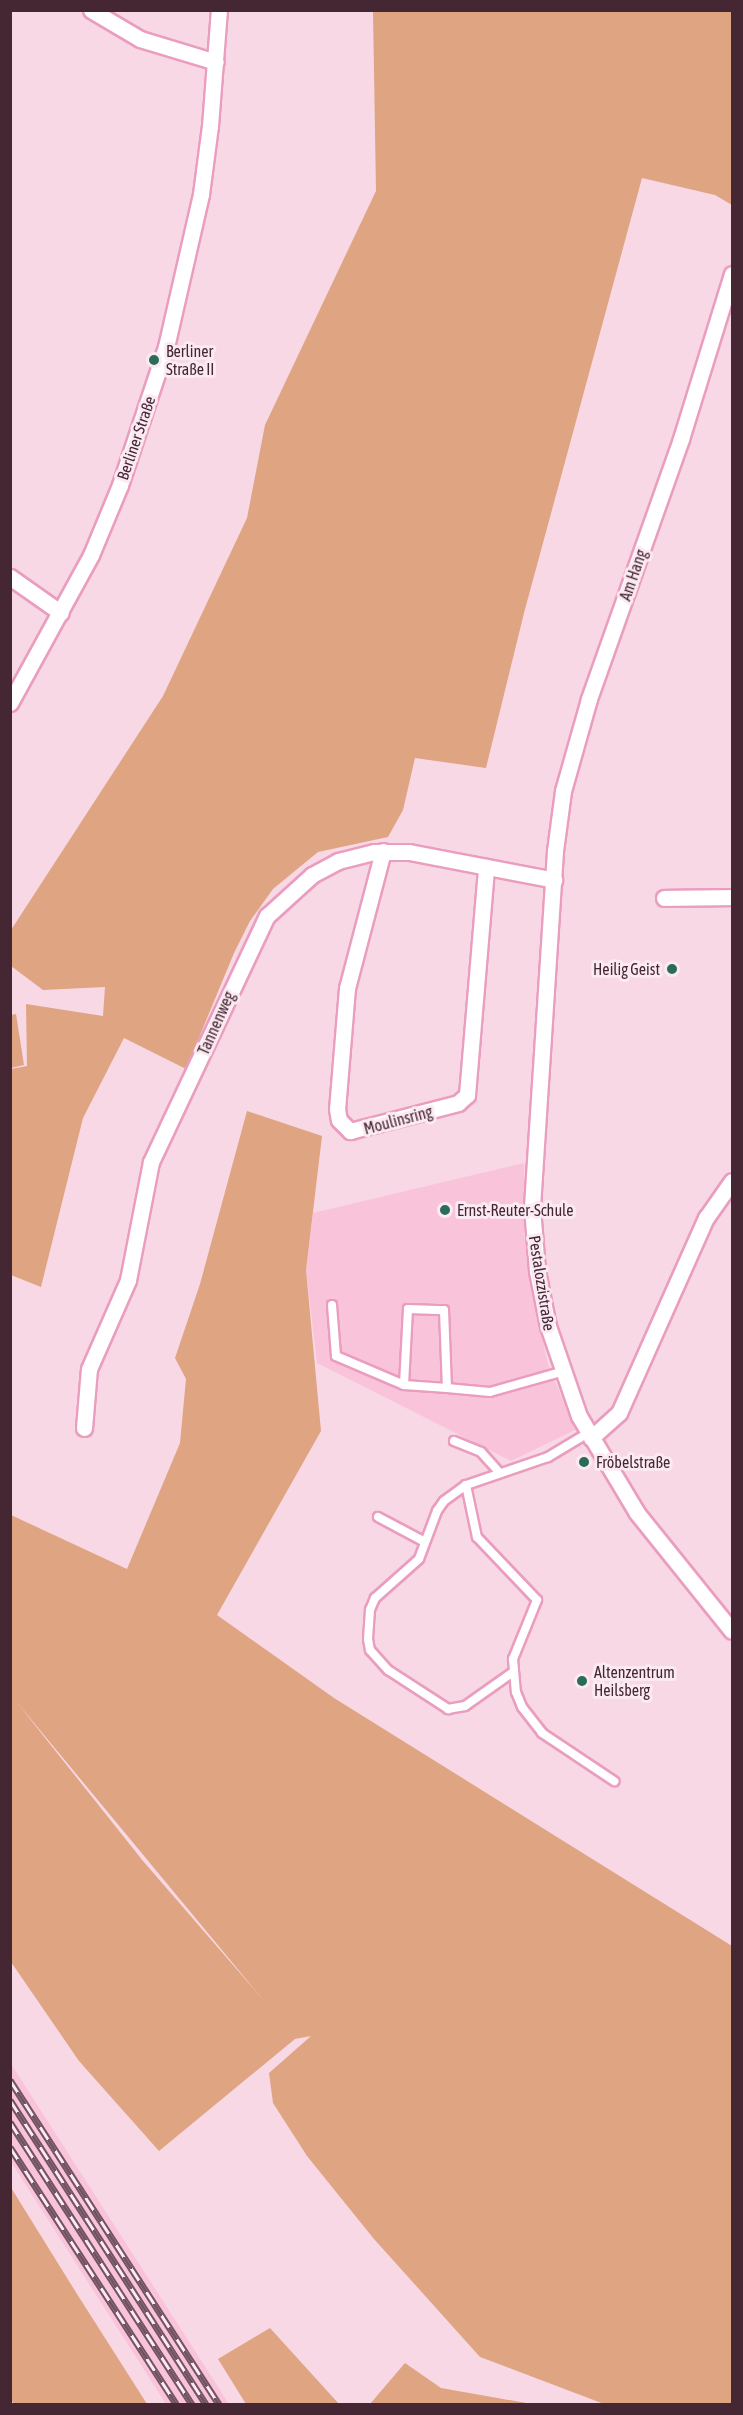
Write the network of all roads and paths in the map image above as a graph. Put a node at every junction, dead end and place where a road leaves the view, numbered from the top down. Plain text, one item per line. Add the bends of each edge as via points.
1 (91, 10) edge
2 (219, 10) edge
3 (216, 62) junction
4 (732, 274) edge
5 (10, 578) edge
6 (61, 613) junction
7 (10, 703) edge
8 (383, 851) junction
9 (486, 867) junction
10 (554, 880) junction
11 (732, 897) edge
12 (664, 898) dead end
13 (732, 1181) edge
14 (332, 1305) dead end
15 (561, 1372) junction
16 (404, 1385) junction
17 (447, 1388) junction
18 (84, 1428) dead end
19 (589, 1435) junction
20 (454, 1441) dead end
21 (498, 1471) junction
22 (466, 1485) junction
23 (378, 1517) dead end
24 (425, 1542) junction
25 (731, 1625) edge
26 (513, 1672) junction
27 (614, 1781) dead end

1 - 3 street via 140,39
2 - 3 street, Berliner Straße
3 - 6 street, Berliner Straße via 202,183 178,303 120,485
4 - 10 street, Am Hang via 681,439 573,749 558,819
5 - 6 street
6 - 7 street, Berliner Straße
8 - 9 street, Tannenweg via 409,852
8 - 9 street, Moulinsring via 347,988 337,1109 339,1120 350,1131 458,1103 466,1095
8 - 18 street, Tannenweg via 338,861 312,875 280,902 259,928 151,1162 128,1280 89,1369
9 - 10 street, Tannenweg
10 - 15 street, Pestalozzistraße via 532,1207 540,1291
11 - 12 street
13 - 19 street via 706,1218 619,1413
14 - 16 lane via 336,1356
15 - 17 lane via 490,1392
15 - 19 street, Pestalozzistraße
16 - 17 lane
16 - 17 lane via 408,1309 444,1310
19 - 21 lane via 548,1457
19 - 25 street, Pestalozzistraße via 654,1535
20 - 21 lane via 481,1452
21 - 22 lane
22 - 24 lane via 444,1501
22 - 26 lane via 477,1537 537,1600 513,1659
23 - 24 lane
24 - 26 lane via 419,1559 375,1598 368,1624 370,1650 388,1670 448,1708 465,1706
26 - 27 lane via 516,1692 529,1719 562,1748

